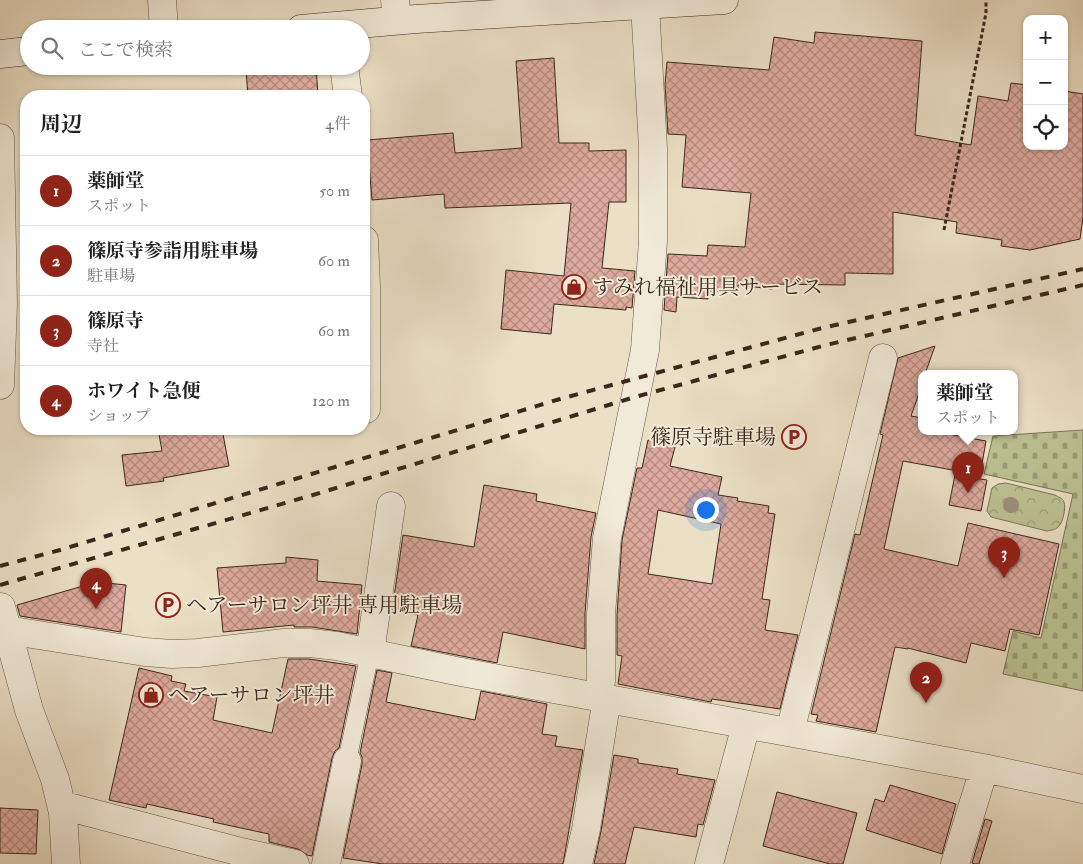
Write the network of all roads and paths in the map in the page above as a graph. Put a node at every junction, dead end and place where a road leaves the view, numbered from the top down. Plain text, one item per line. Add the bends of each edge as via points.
1 (162, 0) edge
2 (724, 0) edge
3 (986, 0) edge
4 (638, 3) edge
5 (396, 10) edge
6 (163, 20) edge
7 (363, 20) edge
8 (20, 52) edge
9 (0, 54) edge
10 (345, 75) edge
11 (347, 90) edge
12 (0, 138) edge
13 (944, 230) dead end
14 (883, 358) dead end
15 (0, 385) edge
16 (391, 506) dead end
17 (2, 608) edge
18 (370, 653) junction
19 (602, 698) junction
20 (746, 724) junction
21 (790, 732) junction
22 (347, 761) joint
23 (982, 768) junction
24 (1083, 789) edge
25 (60, 805) junction
26 (66, 864) edge
27 (295, 864) edge
28 (326, 864) edge
29 (578, 864) edge
30 (709, 864) edge
31 (955, 864) edge

1 - 6 street
2 - 4 street
3 - 13 path
4 - 5 street
4 - 19 street via 654,158 653,241 645,350 607,538 601,614
5 - 7 street
8 - 9 street
10 - 11 street
12 - 15 street via 3,304
14 - 21 street
16 - 18 street
17 - 18 street via 145,652 198,653 310,643
17 - 25 street via 29,710 55,779
18 - 19 street
18 - 22 lane
19 - 20 street
19 - 29 street via 586,830
20 - 21 street
20 - 30 street
21 - 23 street
22 - 28 street
23 - 24 street
23 - 31 street
25 - 26 street
25 - 27 street

